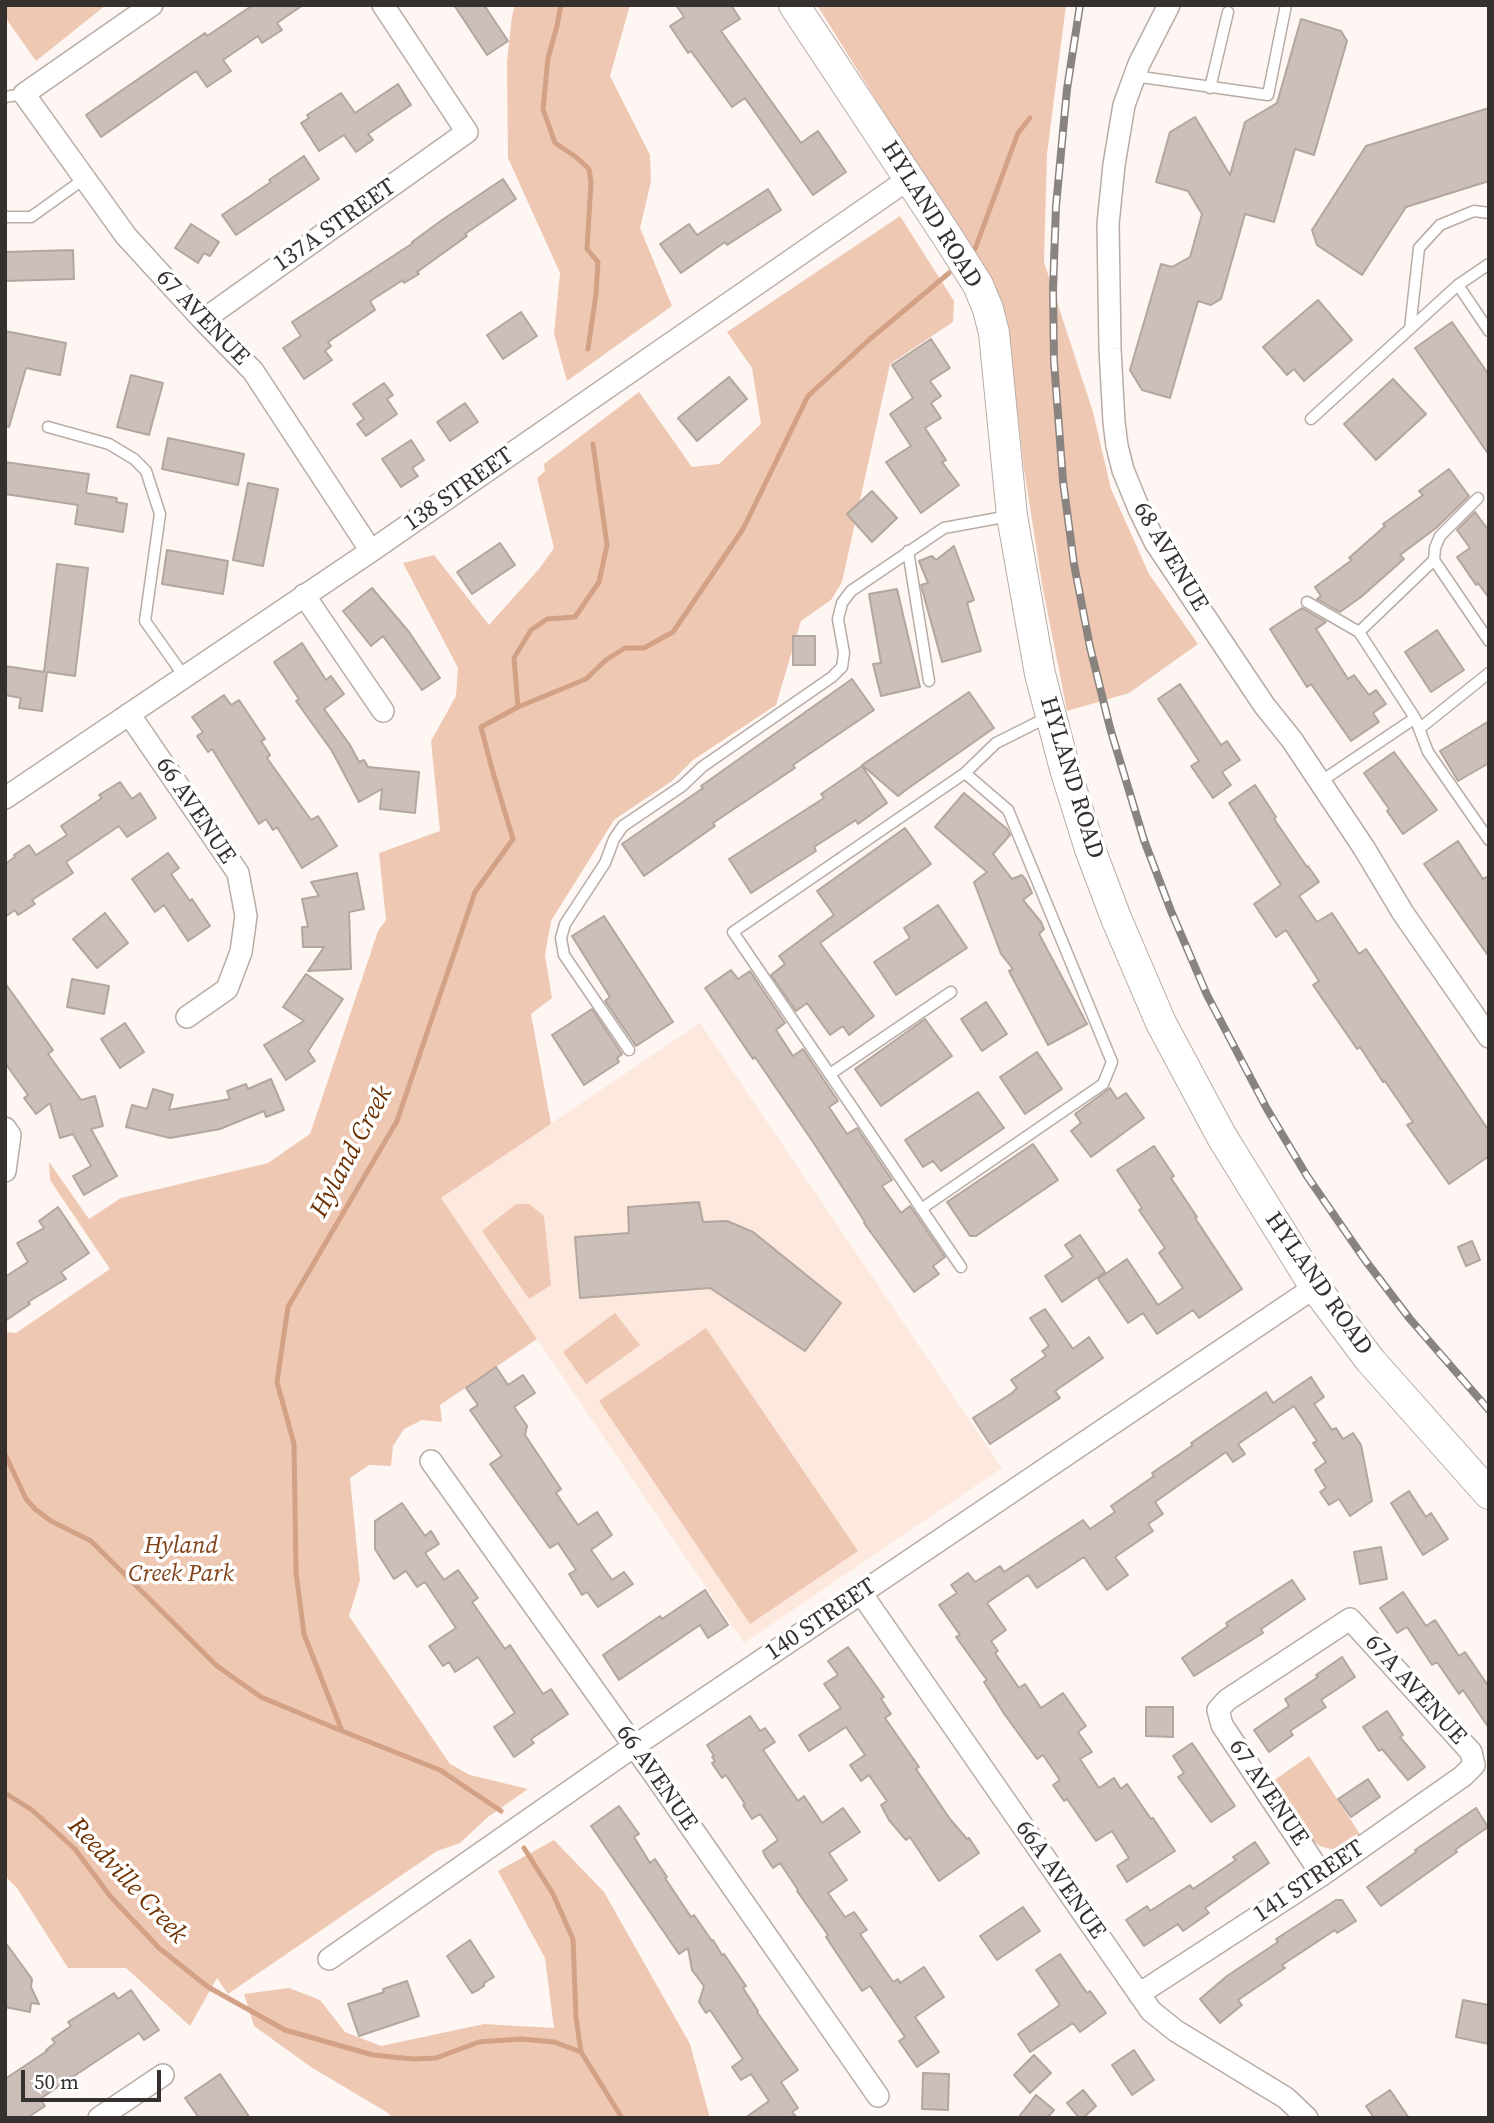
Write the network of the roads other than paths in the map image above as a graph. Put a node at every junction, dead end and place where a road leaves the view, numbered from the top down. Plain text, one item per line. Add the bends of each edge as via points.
1 (152, 5) edge
2 (383, 5) edge
3 (794, 5) edge
4 (1169, 5) edge
5 (1286, 5) edge
6 (1228, 12) dead end
7 (1134, 76) junction
8 (1210, 88) junction
9 (14, 95) edge
10 (909, 178) junction
11 (84, 179) junction
12 (1489, 214) edge
13 (5, 217) edge
14 (1489, 264) edge
15 (1458, 285) junction
16 (203, 320) junction
17 (1410, 329) junction
18 (1489, 331) edge
19 (1311, 419) dead end
20 (48, 427) dead end
21 (1478, 498) dead end
22 (1012, 516) junction
23 (370, 551) junction
24 (908, 551) junction
25 (1434, 560) junction
26 (304, 595) junction
27 (1307, 602) dead end
28 (1359, 632) junction
29 (1489, 641) edge
30 (1489, 673) edge
31 (184, 677) junction
32 (929, 681) dead end
33 (383, 711) dead end
34 (129, 714) junction
35 (1051, 716) junction
36 (1417, 723) junction
37 (965, 773) junction
38 (1320, 782) junction
39 (5, 798) edge
40 (1489, 841) edge
41 (951, 992) dead end
42 (187, 1017) dead end
43 (1489, 1037) edge
44 (629, 1051) dead end
45 (830, 1074) junction
46 (5, 1128) edge
47 (5, 1171) edge
48 (922, 1209) junction
49 (961, 1267) dead end
50 (1315, 1287) junction
51 (431, 1461) dead end
52 (1489, 1494) edge
53 (861, 1593) junction
54 (1350, 1619) joint
55 (634, 1746) junction
56 (1474, 1765) joint
57 (1322, 1875) junction
58 (329, 1959) dead end
59 (1139, 1994) junction
60 (163, 2075) dead end
61 (878, 2096) dead end
62 (122, 2112) edge
63 (99, 2118) edge
64 (1307, 2118) edge

1 - 9 street
2 - 16 street, 137A STREET via 467,132
3 - 10 street, HYLAND ROAD
4 - 7 street, 68 AVENUE
5 - 8 lane via 1268,95
6 - 8 lane
7 - 8 lane
7 - 38 street, 68 AVENUE via 1119,134 1108,224 1110,349 1120,458 1155,542
9 - 11 street, 67 AVENUE
10 - 22 street, HYLAND ROAD via 978,285 988,309
10 - 23 street, 138 STREET
11 - 13 lane via 31,217
11 - 16 street, 67 AVENUE via 125,236
12 - 17 lane via 1474,211 1440,225 1419,248
14 - 15 lane
15 - 17 lane
15 - 18 lane
16 - 23 street, 67 AVENUE via 253,371
17 - 19 lane
20 - 31 lane via 109,444 146,471 160,514 145,621
21 - 25 lane via 1440,536
22 - 24 lane via 944,528
22 - 35 street, HYLAND ROAD
23 - 26 street, 138 STREET
24 - 32 lane
24 - 44 lane via 851,591 842,603 838,619 842,667 623,826 565,924 561,938 564,955
25 - 28 lane
25 - 29 lane
26 - 31 street, 138 STREET
26 - 33 street
27 - 28 lane
28 - 36 lane
30 - 36 lane
31 - 34 street, 138 STREET
34 - 39 street, 138 STREET
34 - 42 street, 66 AVENUE via 237,873 246,916 241,952 227,989
35 - 37 lane via 996,743
35 - 50 street, HYLAND ROAD via 1090,849 1161,1023 1222,1137
36 - 38 lane
36 - 40 lane via 1428,752
37 - 45 lane via 733,932
37 - 48 lane via 1008,810 1112,1062 1103,1084
38 - 43 street, 68 AVENUE
41 - 45 lane
45 - 48 lane
46 - 47 street via 10,1135
48 - 49 lane
50 - 52 street, HYLAND ROAD via 1399,1395
50 - 53 street, 140 STREET
51 - 55 street, 66 AVENUE
53 - 55 street, 140 STREET
53 - 59 street, 66A AVENUE
54 - 56 street, 67A AVENUE via 1471,1752
54 - 57 street, 67 AVENUE via 1218,1710 1222,1725
55 - 58 street, 140 STREET
55 - 61 street, 66 AVENUE
56 - 57 street, 141 STREET
57 - 59 street, 141 STREET
59 - 64 street, 66A AVENUE via 1165,2024 1286,2098
60 - 62 street
62 - 63 street

